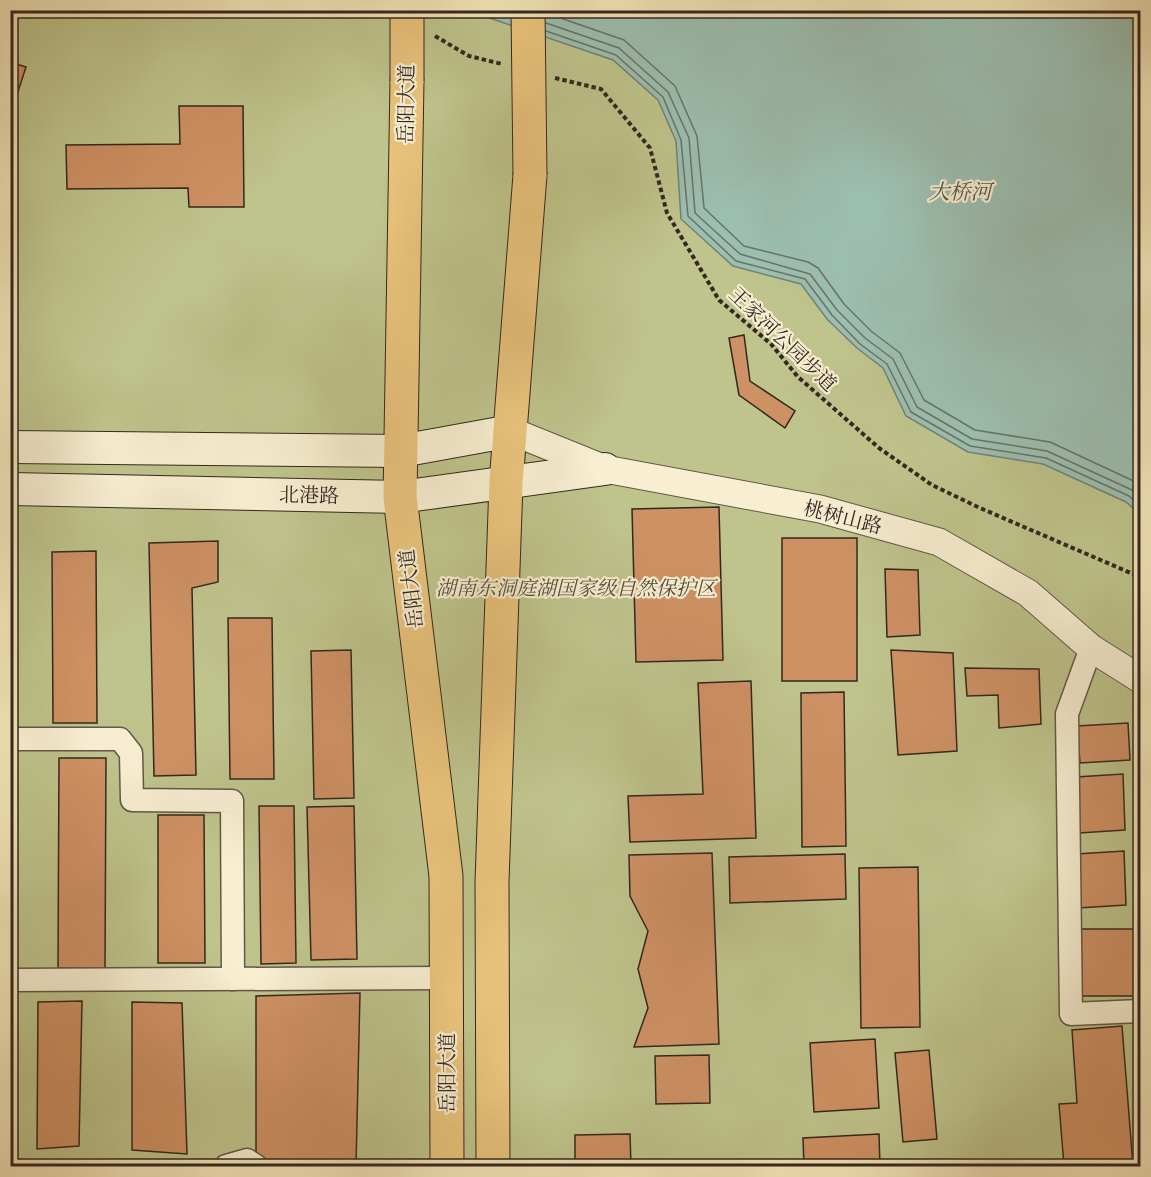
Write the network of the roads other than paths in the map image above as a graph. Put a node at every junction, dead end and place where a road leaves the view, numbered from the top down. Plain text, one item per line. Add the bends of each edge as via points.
1 (407, 10) edge
2 (528, 10) edge
3 (511, 431) junction
4 (10, 447) edge
5 (401, 451) junction
6 (605, 469) junction
7 (506, 483) junction
8 (10, 489) edge
9 (400, 497) junction
10 (1091, 648) junction
11 (1140, 679) edge
12 (10, 739) edge
13 (446, 978) junction
14 (233, 979) junction
15 (10, 980) edge
16 (1140, 1011) edge
17 (226, 1167) edge
18 (256, 1167) edge
19 (447, 1167) edge
20 (493, 1167) edge

1 - 5 main road, 岳阳大道, bridge
2 - 3 main road, bridge via 530,175
3 - 5 main road
3 - 6 street, 桃树山路
3 - 7 main road
4 - 5 main road
5 - 9 main road, 岳阳大道
6 - 7 main road, 北港路
6 - 10 street, 桃树山路 via 820,509 939,543 1028,593
7 - 9 main road, 北港路
7 - 20 main road via 492,882
8 - 9 main road, 北港路
9 - 13 main road, 岳阳大道 via 446,876
10 - 11 street, 桃树山路
10 - 16 street via 1067,714 1071,1014
12 - 14 street via 120,739 131,753 132,800 232,801
13 - 14 street
13 - 19 main road, 岳阳大道
14 - 15 street
17 - 18 street via 247,1160

